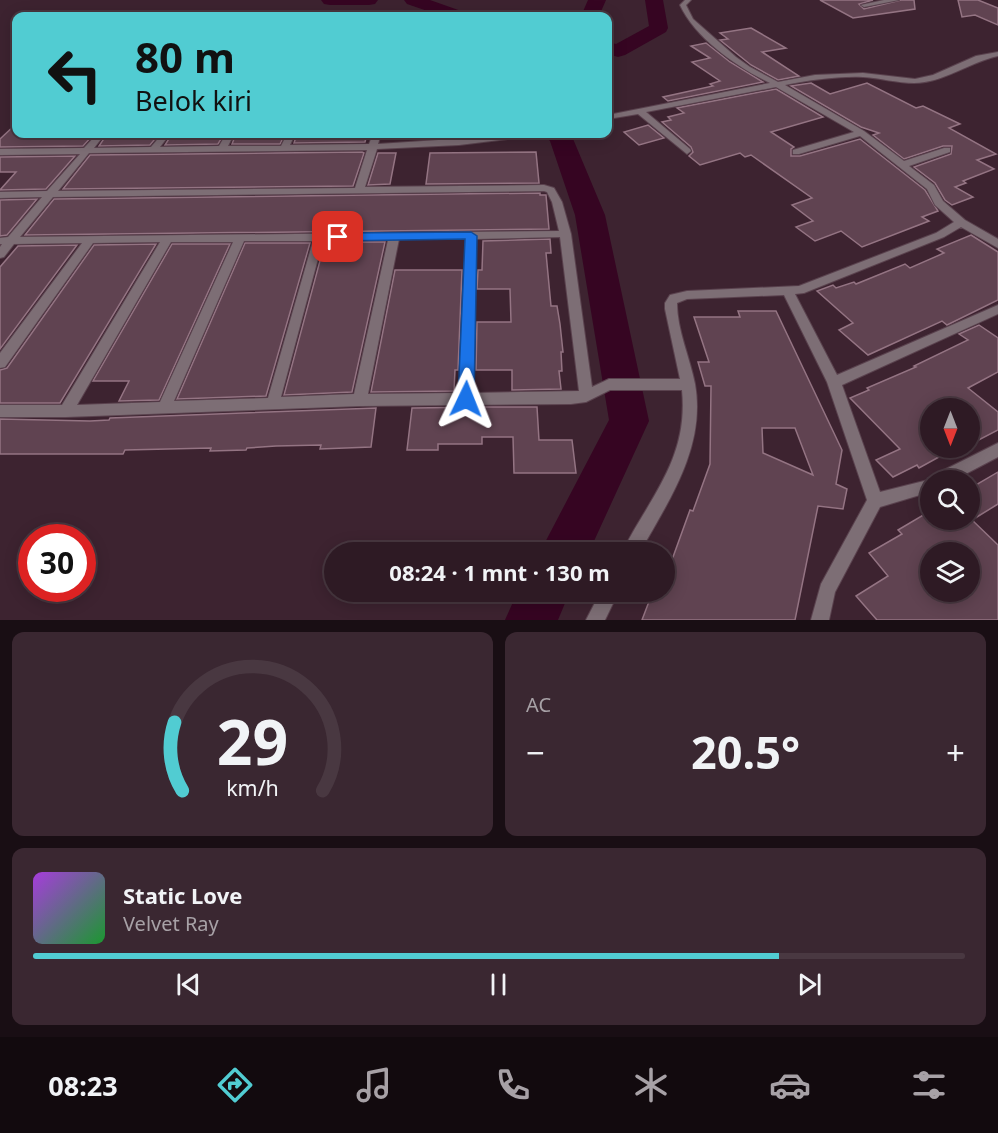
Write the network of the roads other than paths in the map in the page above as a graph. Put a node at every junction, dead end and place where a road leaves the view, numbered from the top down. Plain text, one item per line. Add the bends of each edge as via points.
1 (688, 0) edge
2 (896, 0) edge
3 (864, 5) dead end
4 (998, 54) edge
5 (779, 85) junction
6 (641, 112) junction
7 (612, 116) edge
8 (861, 134) junction
9 (97, 138) edge
10 (163, 138) edge
11 (228, 138) edge
12 (289, 138) edge
13 (375, 138) edge
14 (491, 138) edge
15 (372, 147) junction
16 (284, 148) junction
17 (222, 149) junction
18 (948, 150) dead end
19 (85, 151) junction
20 (153, 151) junction
21 (687, 151) dead end
22 (0, 152) edge
23 (796, 152) dead end
24 (902, 165) junction
25 (359, 190) junction
26 (49, 194) junction
27 (0, 195) edge
28 (961, 222) junction
29 (566, 234) junction
30 (471, 236) junction
31 (319, 237) junction
32 (394, 237) junction
33 (240, 238) junction
34 (90, 240) junction
35 (167, 240) junction
36 (5, 241) edge
37 (998, 243) edge
38 (0, 254) edge
39 (788, 292) junction
40 (998, 309) edge
41 (0, 363) edge
42 (834, 382) junction
43 (688, 384) junction
44 (586, 396) junction
45 (466, 399) junction
46 (360, 400) junction
47 (273, 403) junction
48 (165, 406) junction
49 (0, 411) edge
50 (66, 411) junction
51 (998, 450) edge
52 (959, 470) edge
53 (920, 488) edge
54 (875, 501) junction
55 (636, 542) edge
56 (605, 602) edge
57 (596, 620) edge
58 (820, 620) edge

1 - 5 street via 684,10 695,26 747,69
2 - 3 street
4 - 5 street via 915,81 842,74
5 - 6 street
5 - 8 street
6 - 7 street
6 - 21 street
8 - 23 street
8 - 24 street
9 - 19 street
10 - 20 street
11 - 17 street
12 - 16 street
13 - 15 street
14 - 15 street
15 - 16 street
15 - 25 street
16 - 17 street
17 - 20 street
18 - 24 street
19 - 20 street
19 - 22 street
19 - 26 street
24 - 28 street via 931,187 939,203
25 - 26 street
25 - 29 street via 544,188 555,194
26 - 27 street
26 - 36 street
28 - 37 street
28 - 39 street via 940,235 821,284
29 - 30 street
29 - 44 street
30 - 32 street
30 - 45 street
31 - 32 street
31 - 33 street
31 - 47 street
32 - 46 street
33 - 35 street
33 - 48 street
34 - 35 street
34 - 36 street
34 - 41 street
35 - 50 street
36 - 38 street
39 - 42 street
39 - 43 street via 674,298 671,309
40 - 42 street
42 - 54 street
43 - 44 street via 609,385
43 - 55 street via 688,435
44 - 45 street
45 - 46 street
46 - 47 street
47 - 48 street
48 - 50 street
49 - 50 street
51 - 52 street
53 - 54 street
54 - 58 street via 827,590
56 - 57 street

